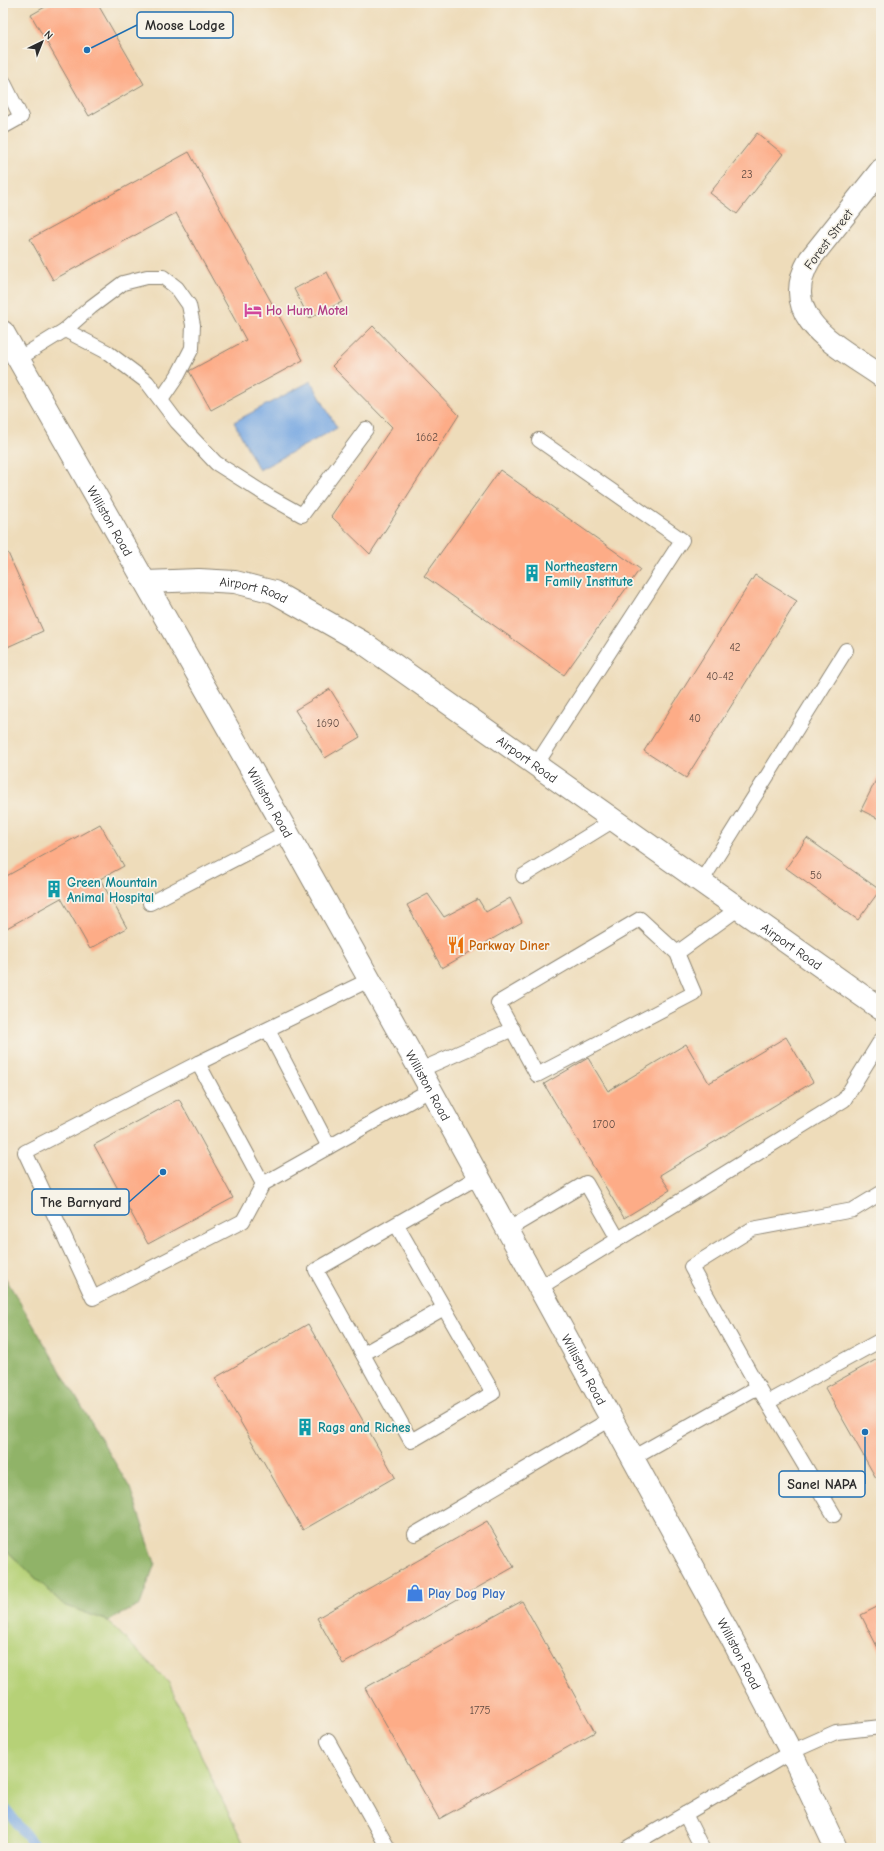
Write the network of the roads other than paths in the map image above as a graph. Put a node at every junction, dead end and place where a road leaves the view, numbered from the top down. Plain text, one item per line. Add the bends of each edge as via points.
1 (3, 81) edge
2 (3, 127) edge
3 (881, 170) edge
4 (65, 330) junction
5 (3, 332) edge
6 (18, 359) junction
7 (881, 376) edge
8 (161, 400) junction
9 (366, 429) dead end
10 (539, 440) dead end
11 (146, 582) junction
12 (846, 650) dead end
13 (536, 765) junction
14 (614, 820) junction
15 (287, 832) junction
16 (523, 876) dead end
17 (701, 882) junction
18 (150, 903) dead end
19 (739, 908) junction
20 (677, 953) junction
21 (369, 980) junction
22 (881, 1009) edge
23 (268, 1030) junction
24 (513, 1030) junction
25 (881, 1040) edge
26 (198, 1064) junction
27 (420, 1070) junction
28 (430, 1090) junction
29 (329, 1147) junction
30 (478, 1177) junction
31 (263, 1184) junction
32 (881, 1192) edge
33 (396, 1224) junction
34 (507, 1230) junction
35 (618, 1239) junction
36 (539, 1288) junction
37 (444, 1308) junction
38 (881, 1340) edge
39 (363, 1354) junction
40 (758, 1387) junction
41 (768, 1402) junction
42 (611, 1419) junction
43 (632, 1458) junction
44 (834, 1515) dead end
45 (415, 1534) dead end
46 (881, 1726) edge
47 (328, 1742) dead end
48 (791, 1752) junction
49 (685, 1814) junction
50 (388, 1848) edge
51 (627, 1848) edge
52 (702, 1848) edge
53 (836, 1848) edge

1 - 2 lane via 21,117
3 - 7 main road, Forest Street via 810,259 804,269 799,292 805,314 820,334
4 - 6 lane
4 - 8 lane via 107,352 148,382
4 - 8 lane via 123,283 147,277 163,277 177,288 189,305 193,325 192,348
5 - 6 main road, Williston Road
6 - 11 main road, Williston Road
8 - 9 lane via 176,422 216,463 302,515
10 - 13 lane via 682,540
11 - 13 main road, Airport Road via 235,582 274,592 362,642
11 - 15 main road, Williston Road
12 - 17 lane
13 - 14 main road, Airport Road
14 - 16 lane
14 - 17 main road, Airport Road
15 - 18 lane
15 - 21 main road, Williston Road
17 - 19 main road, Airport Road
19 - 20 lane
19 - 22 main road, Airport Road
20 - 24 lane via 640,919 498,1003
20 - 24 lane via 694,993 537,1076
21 - 23 lane
21 - 27 main road, Williston Road
23 - 26 lane
23 - 29 lane
24 - 27 lane
25 - 35 lane via 844,1100
26 - 31 lane
26 - 31 lane via 25,1152 93,1298 243,1221
27 - 28 main road, Williston Road
28 - 29 lane
28 - 30 main road, Williston Road
29 - 31 lane
30 - 33 lane
30 - 34 main road, Williston Road
32 - 40 lane via 853,1210 752,1229 691,1268
33 - 37 lane
33 - 39 lane via 316,1270
34 - 35 lane via 586,1183
34 - 36 main road, Williston Road
35 - 36 lane
36 - 42 main road, Williston Road
37 - 39 lane
37 - 39 lane via 493,1392 411,1441
38 - 41 lane
40 - 41 lane
40 - 43 lane
41 - 44 lane
42 - 43 main road, Williston Road
42 - 45 lane
43 - 48 main road, Williston Road
46 - 48 lane via 836,1732
47 - 50 lane
48 - 49 lane
48 - 53 main road, Williston Road
49 - 51 lane
49 - 52 lane

